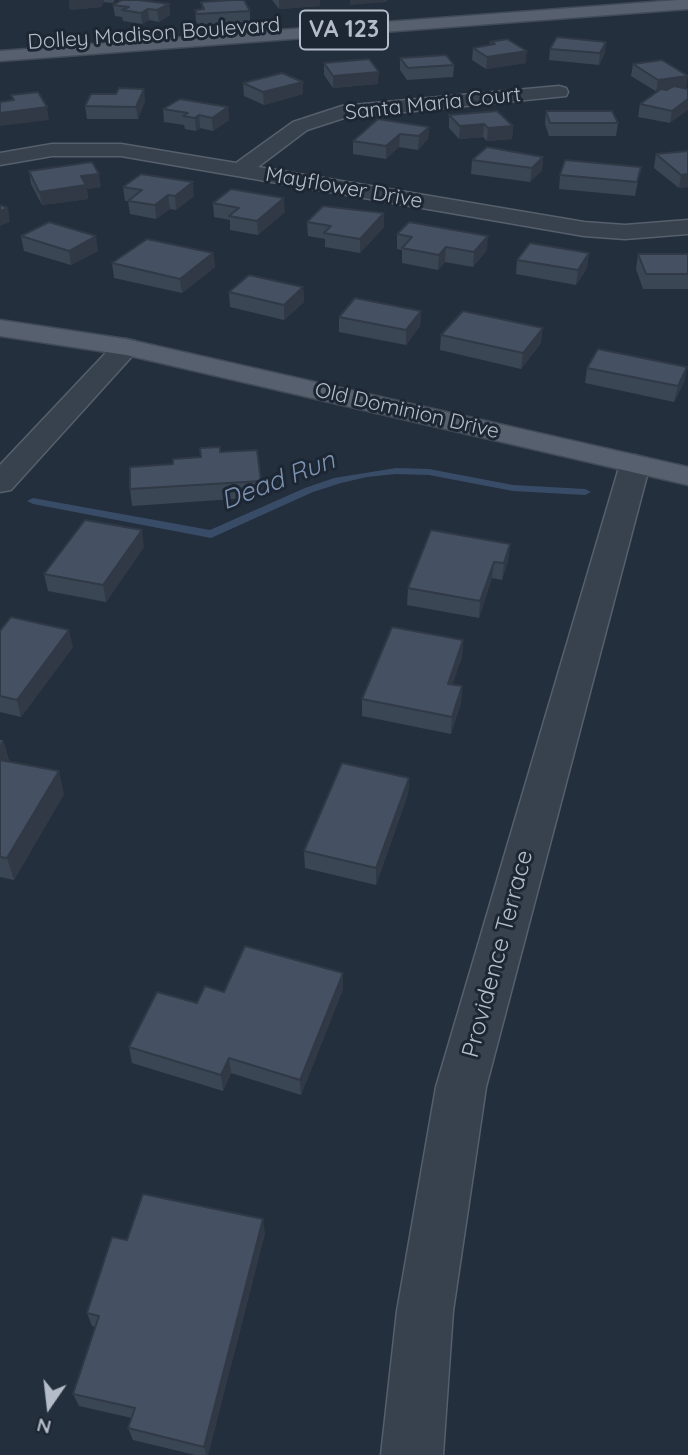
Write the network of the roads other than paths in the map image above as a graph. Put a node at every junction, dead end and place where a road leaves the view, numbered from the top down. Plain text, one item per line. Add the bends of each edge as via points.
1 (688, 4) edge
2 (688, 16) edge
3 (0, 56) edge
4 (0, 68) edge
5 (559, 92) dead end
6 (0, 159) edge
7 (241, 170) junction
8 (688, 227) edge
9 (0, 307) edge
10 (0, 328) edge
11 (125, 347) junction
12 (635, 464) junction
13 (688, 476) edge
14 (0, 483) edge
15 (412, 1455) edge

1 - 3 main road, Dolley Madison Boulevard / VA 123
2 - 4 main road, Dolley Madison Boulevard / VA 123
5 - 7 street, Santa Maria Court via 342,112 300,125
6 - 7 street, Mayflower Drive via 52,150 103,149
7 - 8 street, Mayflower Drive via 584,229 625,232
9 - 11 main road, Old Dominion Drive
10 - 11 main road, Old Dominion Drive
11 - 12 main road, Old Dominion Drive
11 - 14 street
12 - 13 main road, Old Dominion Drive
12 - 15 street, Providence Terrace via 461,1087 425,1311

